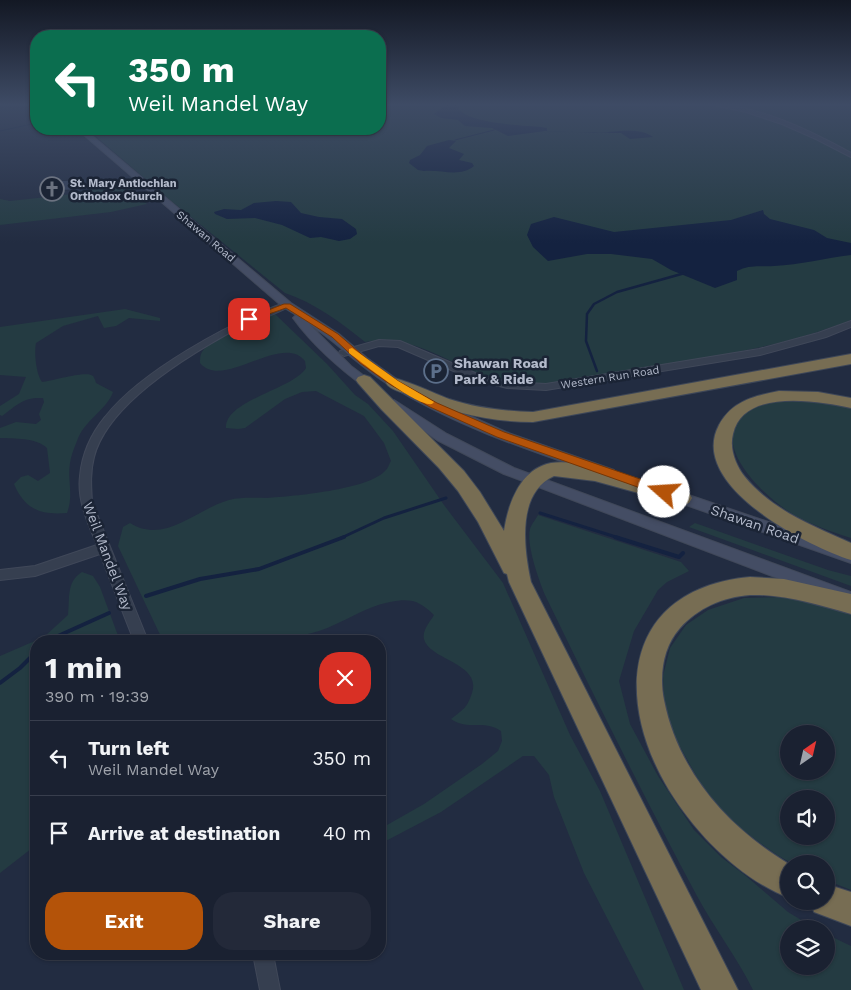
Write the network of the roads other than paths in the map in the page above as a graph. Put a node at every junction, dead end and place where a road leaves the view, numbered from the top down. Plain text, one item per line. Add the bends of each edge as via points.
1 (105, 150) edge
2 (841, 150) edge
3 (851, 160) edge
4 (287, 305) junction
5 (851, 324) edge
6 (310, 332) junction
7 (348, 352) junction
8 (851, 359) edge
9 (364, 380) junction
10 (394, 383) junction
11 (851, 403) edge
12 (533, 482) junction
13 (682, 498) junction
14 (103, 548) junction
15 (851, 552) edge
16 (851, 557) edge
17 (0, 575) edge
18 (520, 582) junction
19 (851, 598) edge
20 (851, 604) edge
21 (139, 635) edge
22 (780, 876) edge
23 (835, 903) edge
24 (851, 909) edge
25 (264, 960) edge
26 (270, 990) edge
27 (720, 990) edge

1 - 4 main road, Shawan Road
2 - 3 street
4 - 6 main road, Shawan Road
4 - 7 main road, Shawan Road via 335,336
4 - 14 street, Weil Mandel Way via 249,319 211,339 136,390 107,419 92,445 83,484 86,502
5 - 7 street, Western Run Road via 760,352 546,387 507,385 476,377 400,344 379,343
6 - 7 main road, Shawan Road
6 - 9 main road, Shawan Road
7 - 9 main road, Shawan Road via 350,364
7 - 10 main road, Shawan Road
8 - 10 highway via 515,418 456,408
9 - 12 main road, Shawan Road via 442,437
9 - 18 highway via 384,405 436,453 472,495
10 - 13 main road, Shawan Road via 500,435
11 - 15 highway via 797,396 774,397 750,404 729,420 722,446 734,475 759,502 807,532
12 - 13 highway via 552,469 570,469
12 - 18 highway via 519,508 514,528
12 - 19 main road, Shawan Road
13 - 16 main road, Shawan Road
14 - 17 street via 35,571
14 - 21 street, Weil Mandel Way
18 - 27 highway
20 - 22 highway via 763,586 712,594 696,601 671,621 662,633 650,665 651,707 657,732 678,776 722,831 757,862
23 - 24 highway
25 - 26 street

